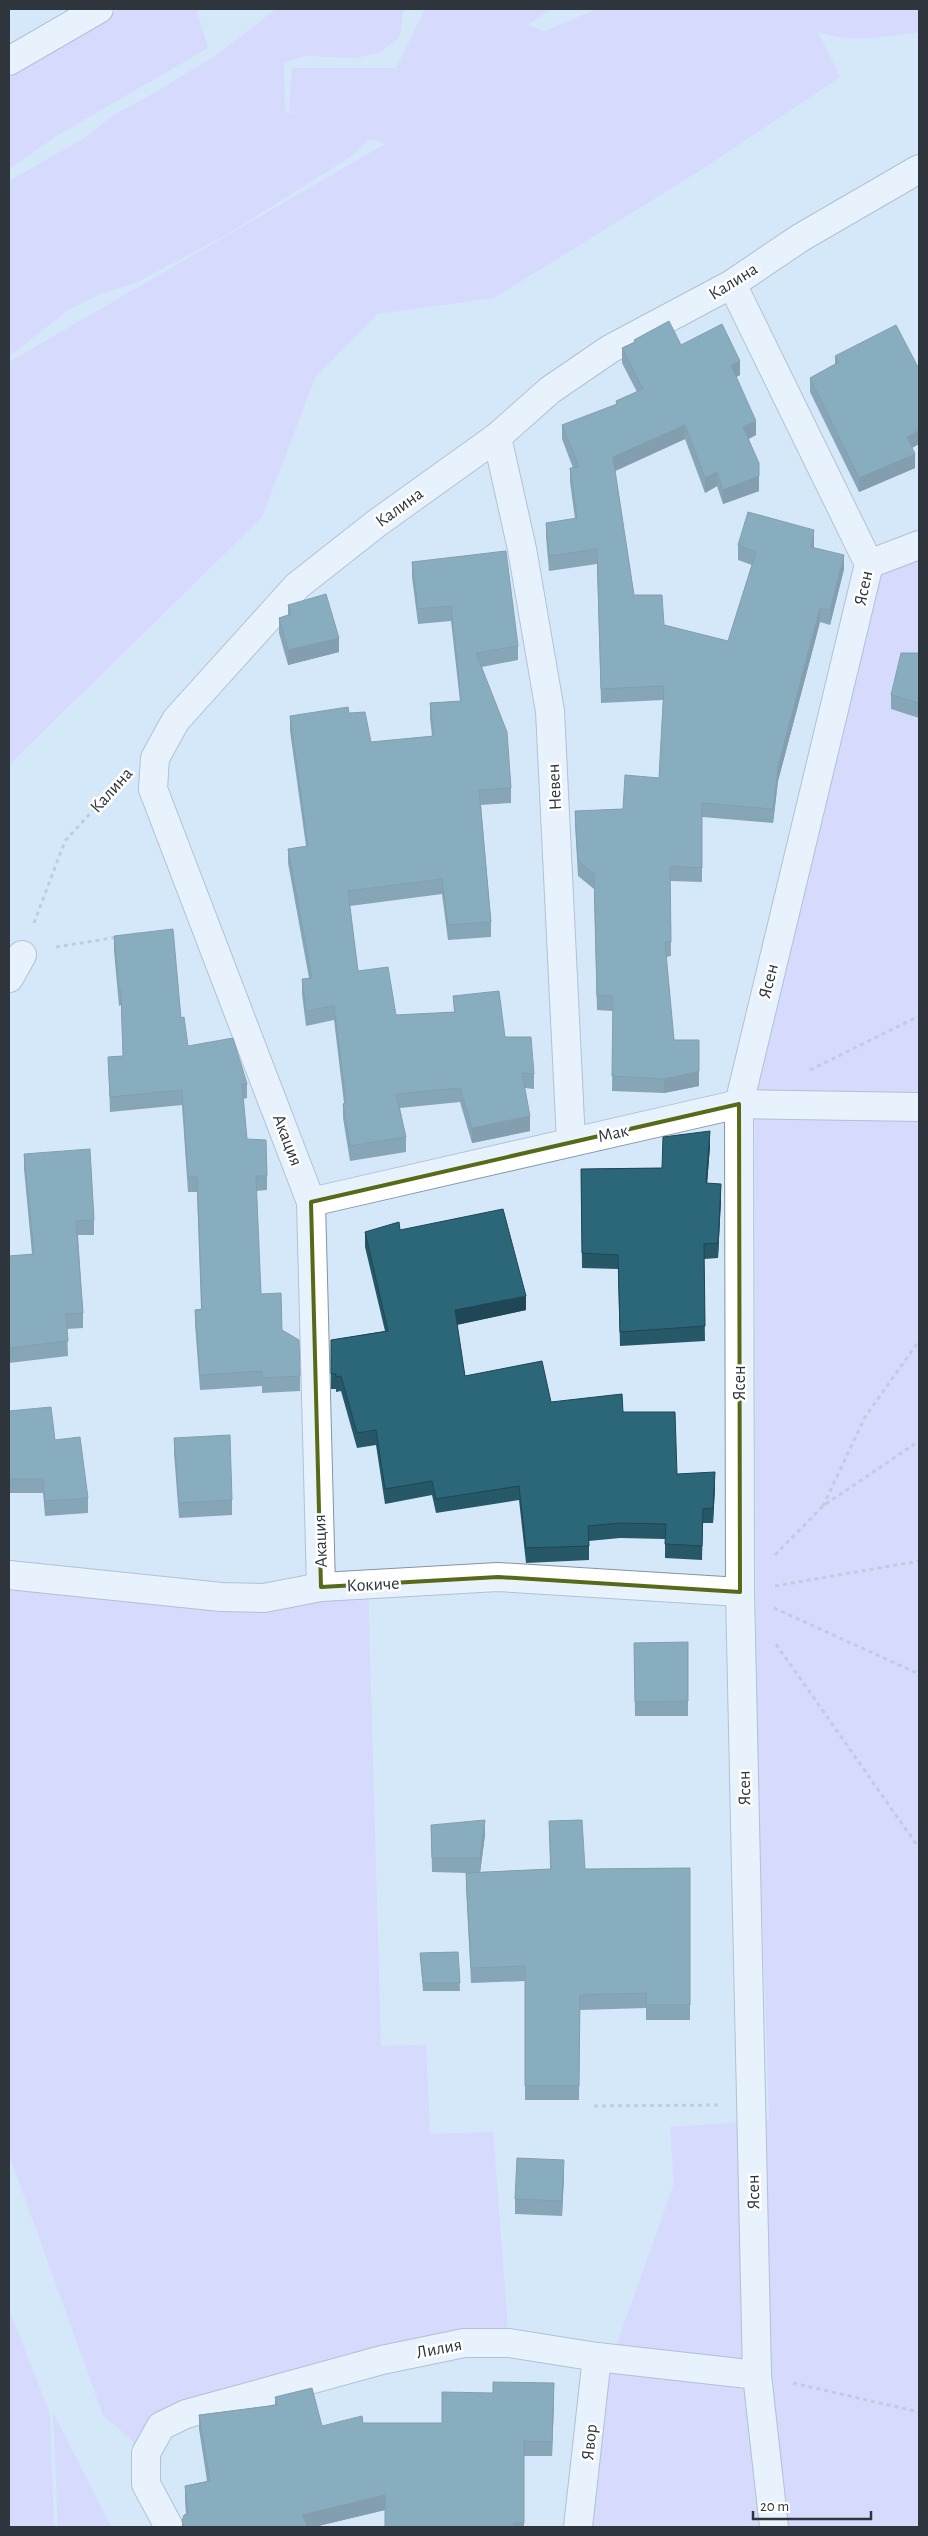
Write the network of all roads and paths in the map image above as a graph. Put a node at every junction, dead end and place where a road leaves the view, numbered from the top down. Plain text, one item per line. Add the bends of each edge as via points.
1 (98, 9) edge
2 (9, 61) edge
3 (919, 169) edge
4 (732, 284) junction
5 (497, 437) junction
6 (919, 545) edge
7 (869, 564) junction
8 (176, 720) joint
9 (124, 777) dead end
10 (153, 933) edge
11 (22, 955) junction
12 (9, 978) edge
13 (919, 1016) edge
14 (808, 1071) dead end
15 (739, 1104) junction
16 (919, 1107) edge
17 (571, 1142) junction
18 (311, 1202) junction
19 (919, 1341) edge
20 (919, 1441) edge
21 (823, 1506) junction
22 (919, 1561) edge
23 (9, 1575) edge
24 (322, 1587) junction
25 (740, 1592) junction
26 (774, 1640) dead end
27 (919, 1674) edge
28 (919, 1848) edge
29 (751, 2105) junction
30 (594, 2106) dead end
31 (597, 2357) junction
32 (757, 2375) junction
33 (919, 2412) edge
34 (169, 2527) edge
35 (578, 2527) edge
36 (774, 2527) edge

1 - 2 street
3 - 4 street, Калина via 800,238
4 - 5 street, Калина via 610,349 550,390
4 - 7 street, Ясен
5 - 8 street, Калина via 296,586
5 - 17 street, Невен via 522,549 550,711
6 - 7 street
7 - 15 street, Ясен
8 - 18 street, Акация via 155,758 153,789
9 - 11 path, Калина via 65,841
10 - 11 path via 135,932
11 - 12 street
13 - 14 path
15 - 16 street, Мак
15 - 17 street, Мак
15 - 25 street, Ясен
17 - 18 street, Мак
18 - 24 street, Акация
19 - 21 path via 865,1417
20 - 21 path
21 - 25 path
22 - 25 path
23 - 24 street, Кокиче via 230,1597 264,1598
24 - 25 street, Кокиче via 498,1577
25 - 27 path
25 - 29 street, Ясен
26 - 28 path
29 - 30 path
29 - 32 street, Ясен
31 - 32 street, Лилия
31 - 34 street, Лилия via 509,2343 464,2342 382,2360 186,2414 160,2426 146,2453 146,2484
31 - 35 street, Явор
32 - 33 path
32 - 36 street, Ясен

